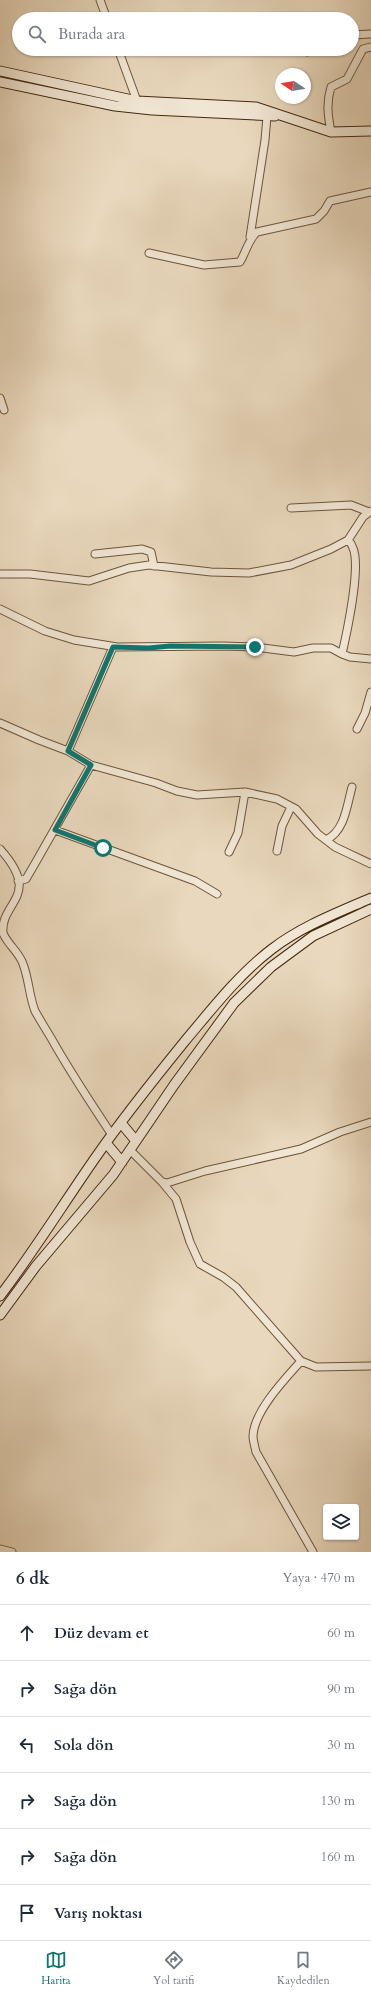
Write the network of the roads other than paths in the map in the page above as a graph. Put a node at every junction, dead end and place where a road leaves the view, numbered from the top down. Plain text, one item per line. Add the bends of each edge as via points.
1 (100, 0) edge
2 (104, 12) edge
3 (371, 34) edge
4 (359, 35) edge
5 (371, 47) edge
6 (120, 56) edge
7 (4, 71) edge
8 (3, 82) edge
9 (135, 104) junction
10 (267, 116) junction
11 (283, 116) junction
12 (371, 131) edge
13 (331, 132) junction
14 (371, 192) edge
15 (250, 237) junction
16 (149, 253) dead end
17 (0, 398) edge
18 (4, 410) dead end
19 (291, 508) dead end
20 (370, 511) edge
21 (348, 540) junction
22 (95, 554) dead end
23 (154, 566) junction
24 (0, 574) edge
25 (0, 609) edge
26 (113, 647) junction
27 (342, 654) junction
28 (371, 659) edge
29 (371, 692) edge
30 (0, 723) edge
31 (357, 729) dead end
32 (68, 751) junction
33 (91, 765) junction
34 (352, 787) dead end
35 (245, 792) junction
36 (292, 807) junction
37 (55, 830) junction
38 (326, 840) junction
39 (0, 849) edge
40 (276, 851) dead end
41 (229, 852) dead end
42 (371, 864) edge
43 (18, 881) junction
44 (218, 894) dead end
45 (371, 898) edge
46 (371, 909) edge
47 (3, 936) edge
48 (371, 1122) edge
49 (121, 1123) junction
50 (112, 1135) junction
51 (136, 1141) junction
52 (106, 1144) junction
53 (130, 1150) junction
54 (122, 1162) junction
55 (162, 1182) junction
56 (0, 1296) edge
57 (0, 1315) edge
58 (301, 1361) junction
59 (371, 1366) edge
60 (0, 1548) edge
61 (12, 1552) edge
62 (313, 1552) edge

1 - 2 street
3 - 4 street
5 - 13 street via 363,49 347,79 331,87 327,114
6 - 9 street
7 - 8 main road
7 - 9 main road
8 - 9 main road via 115,106
9 - 10 main road
9 - 11 main road via 256,107
10 - 11 main road
10 - 15 street
11 - 13 main road
12 - 13 main road
14 - 15 street via 335,198 316,219 256,232
15 - 16 street via 240,262 204,265
17 - 18 street
19 - 20 street via 351,505
20 - 21 street
21 - 23 street via 291,565 249,573
21 - 27 street via 354,548 355,568
22 - 23 street via 142,549 151,552
23 - 24 street via 128,568 89,581 30,574
25 - 26 street via 45,631 74,640
26 - 27 street via 223,646 294,652 331,648
26 - 32 street
27 - 28 street
29 - 31 street
30 - 32 street
32 - 33 street
33 - 35 street via 197,795
33 - 37 street
34 - 38 street via 339,828
35 - 36 street via 278,799
35 - 41 street via 238,833
36 - 38 street
36 - 40 street via 282,826
37 - 43 street via 26,879
37 - 44 street via 195,881
38 - 42 street via 346,853
39 - 43 street via 14,868
43 - 47 street via 17,892 1,921
45 - 49 main road via 322,918 294,934 272,949 244,974 200,1023
46 - 51 main road via 313,936 271,967 234,1003
47 - 50 street via 24,965 36,1012
48 - 55 street via 301,1149 205,1171 167,1183
49 - 50 main road
49 - 51 main road
50 - 52 main road
51 - 53 main road
52 - 54 main road
52 - 56 main road
53 - 54 main road
53 - 55 street
54 - 57 main road via 36,1266
55 - 58 street via 176,1199 200,1264 236,1287
58 - 59 street via 316,1367
58 - 62 street via 276,1389 258,1419 253,1436 260,1458
60 - 61 street

